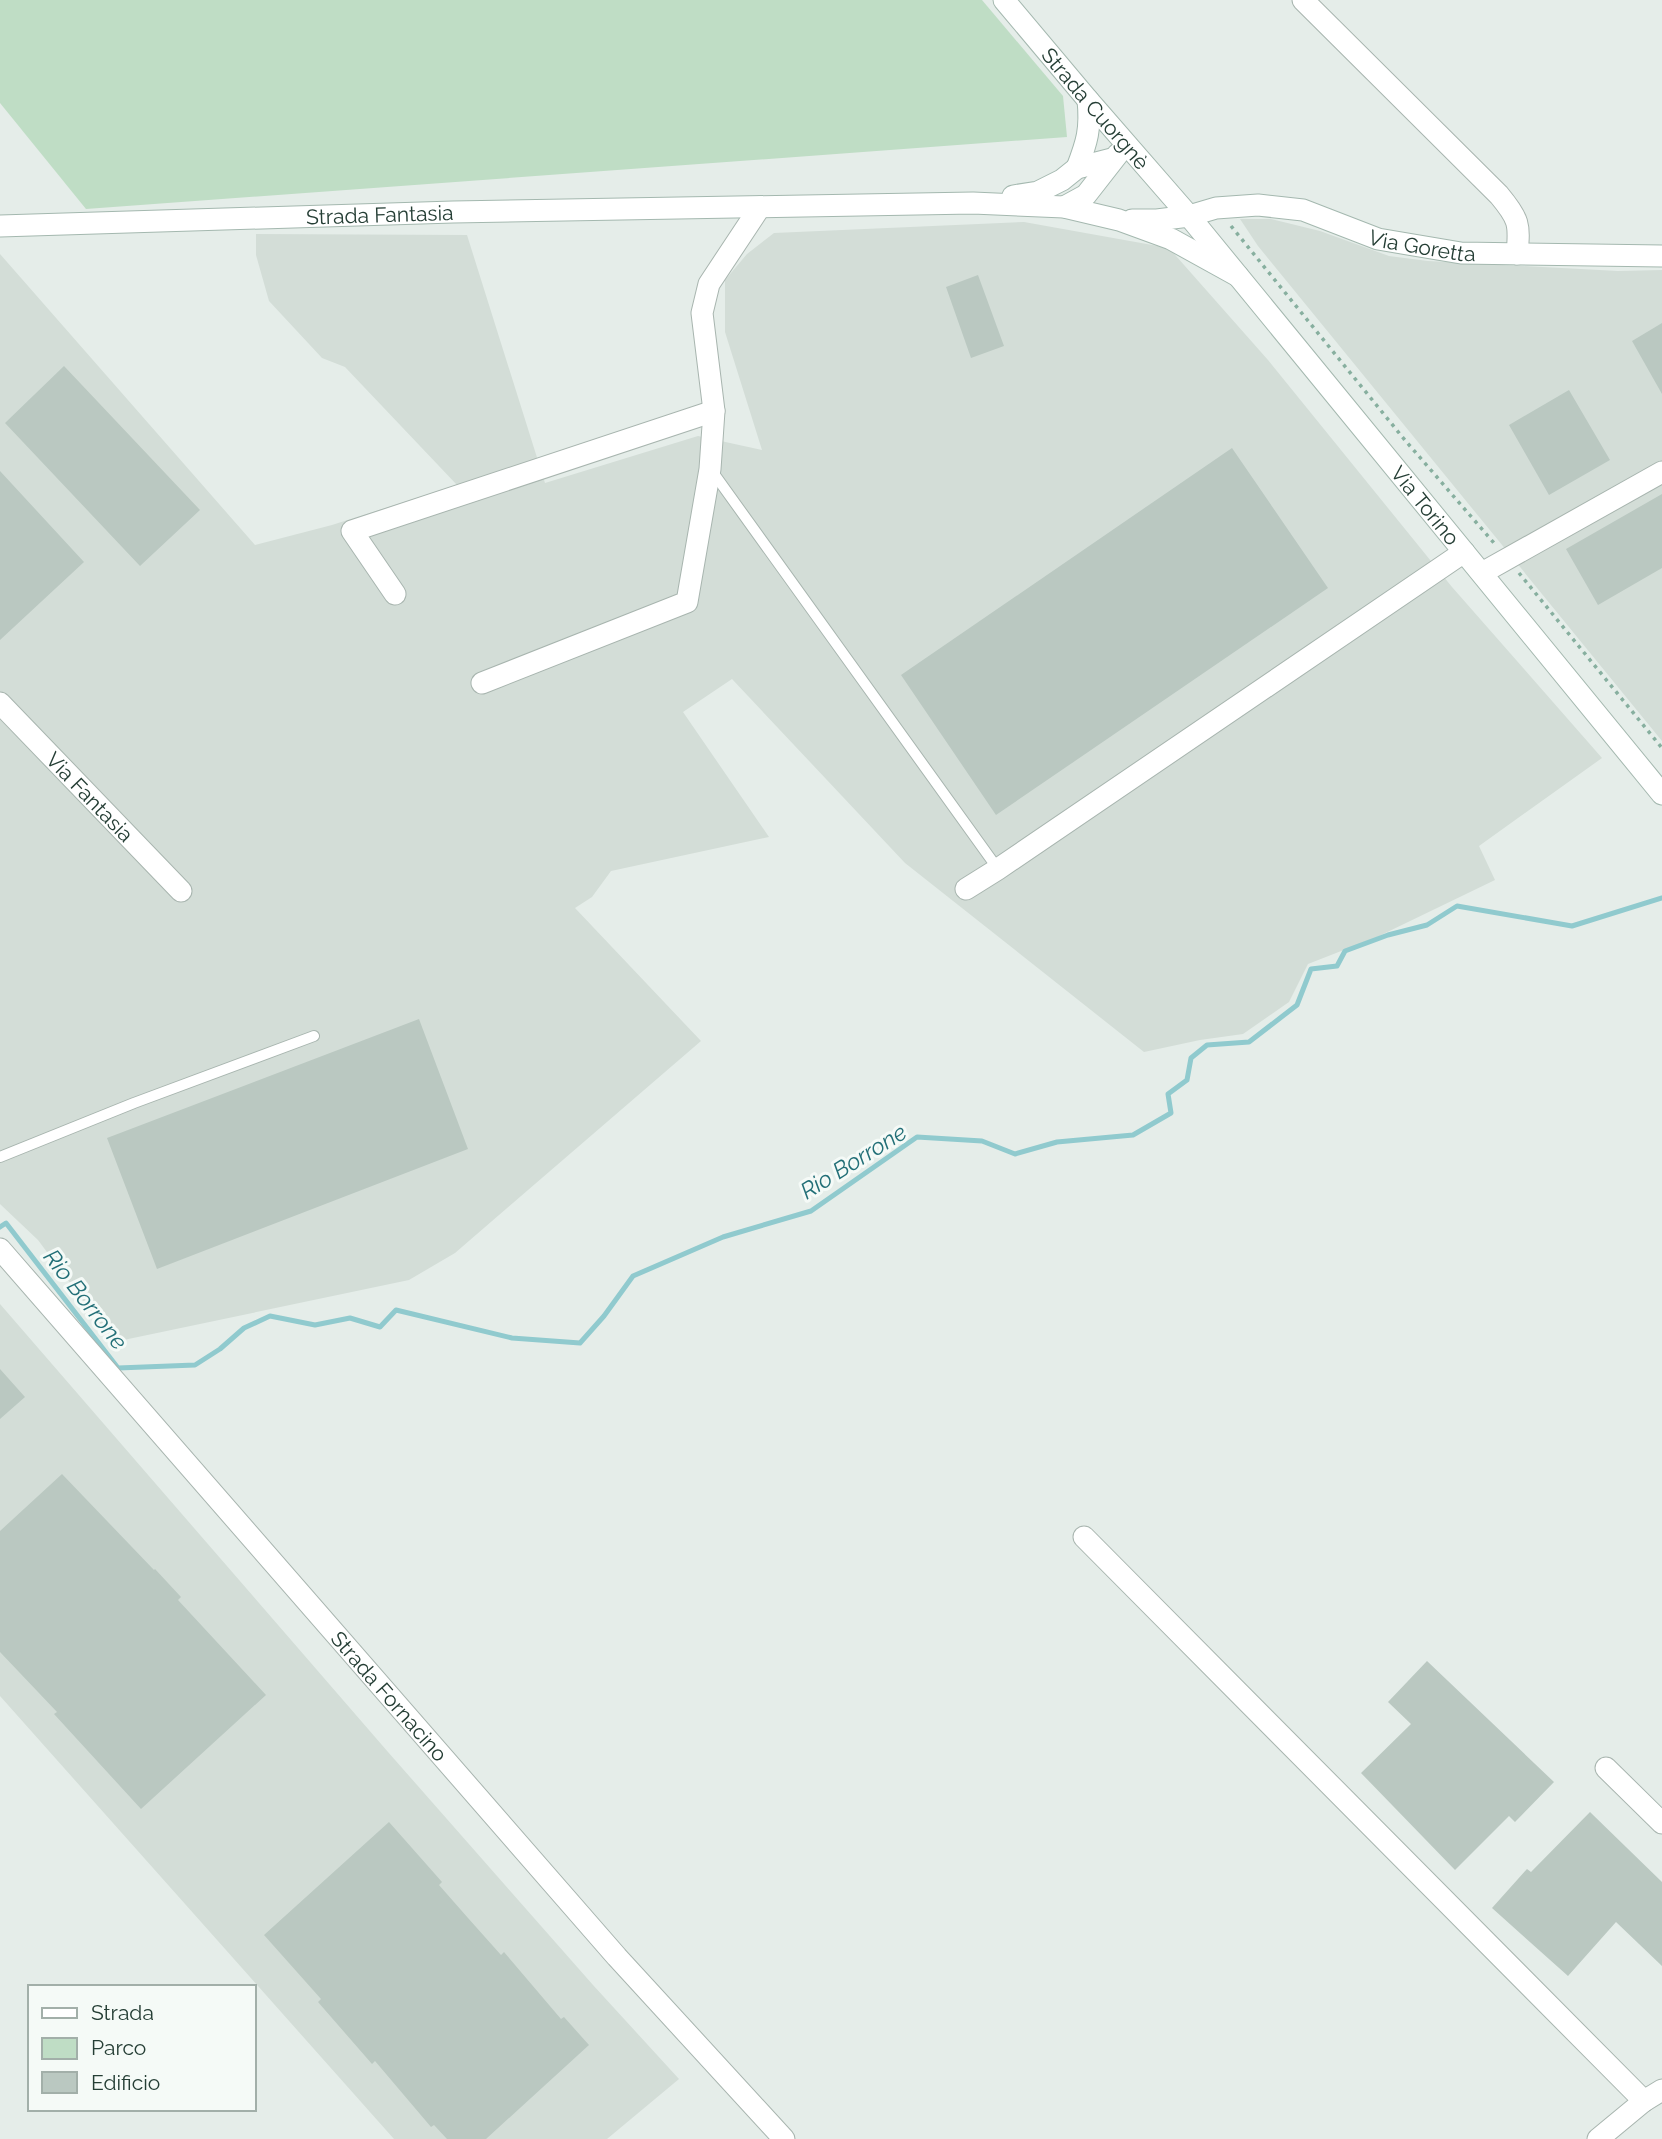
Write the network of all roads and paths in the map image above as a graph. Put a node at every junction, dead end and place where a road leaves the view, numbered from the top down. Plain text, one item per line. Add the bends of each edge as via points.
1 (1004, 0) edge
2 (1303, 0) edge
3 (1088, 100) junction
4 (1119, 152) junction
5 (1077, 168) junction
6 (972, 203) junction
7 (760, 206) junction
8 (1063, 207) junction
9 (1216, 208) junction
10 (1189, 216) junction
11 (1119, 220) junction
12 (0, 226) edge
13 (1517, 254) junction
14 (1662, 256) edge
15 (1238, 275) junction
16 (714, 411) junction
17 (710, 469) junction
18 (1662, 472) edge
19 (1464, 552) junction
20 (1507, 559) junction
21 (1482, 573) junction
22 (396, 594) dead end
23 (482, 684) dead end
24 (0, 703) edge
25 (1662, 748) edge
26 (1662, 794) edge
27 (998, 869) junction
28 (966, 889) dead end
29 (181, 891) dead end
30 (314, 1036) dead end
31 (0, 1157) edge
32 (0, 1249) edge
33 (1084, 1537) dead end
34 (1606, 1768) dead end
35 (1662, 1823) edge
36 (1653, 2096) edge
37 (784, 2139) edge
38 (1598, 2139) edge

1 - 3 street, Strada Cuorgnè
2 - 13 street via 1516,215
3 - 4 street, Strada Cuorgnè
3 - 5 street via 1089,137
4 - 5 street, Strada Fantasia
4 - 8 street via 1086,195
4 - 10 street, Strada Cuorgnè
5 - 6 street, Strada Fantasia via 1038,191
6 - 7 street, Strada Fantasia
6 - 8 street, Strada Fantasia
7 - 12 street, Strada Fantasia
7 - 16 street via 709,284 702,313
8 - 11 street, Strada Fantasia
9 - 10 street, Via Goretta
9 - 13 street, Via Goretta via 1258,205 1303,210 1378,239 1461,253
9 - 20 path
10 - 11 street, Strada Fantasia
10 - 15 street, Via Torino
11 - 15 street, Strada Fantasia via 1171,239
13 - 14 street, Via Goretta
15 - 19 street, Via Torino
16 - 17 street
16 - 22 street via 352,530
17 - 23 street via 687,602
17 - 27 lane
18 - 20 street
19 - 21 street, Via Torino
19 - 27 street
20 - 21 street
20 - 25 path
21 - 26 street, Via Torino
24 - 29 street, Via Fantasia
27 - 28 street
30 - 31 lane
32 - 37 street, Strada Fornacino via 492,1816
33 - 36 street
34 - 35 street
36 - 38 street

